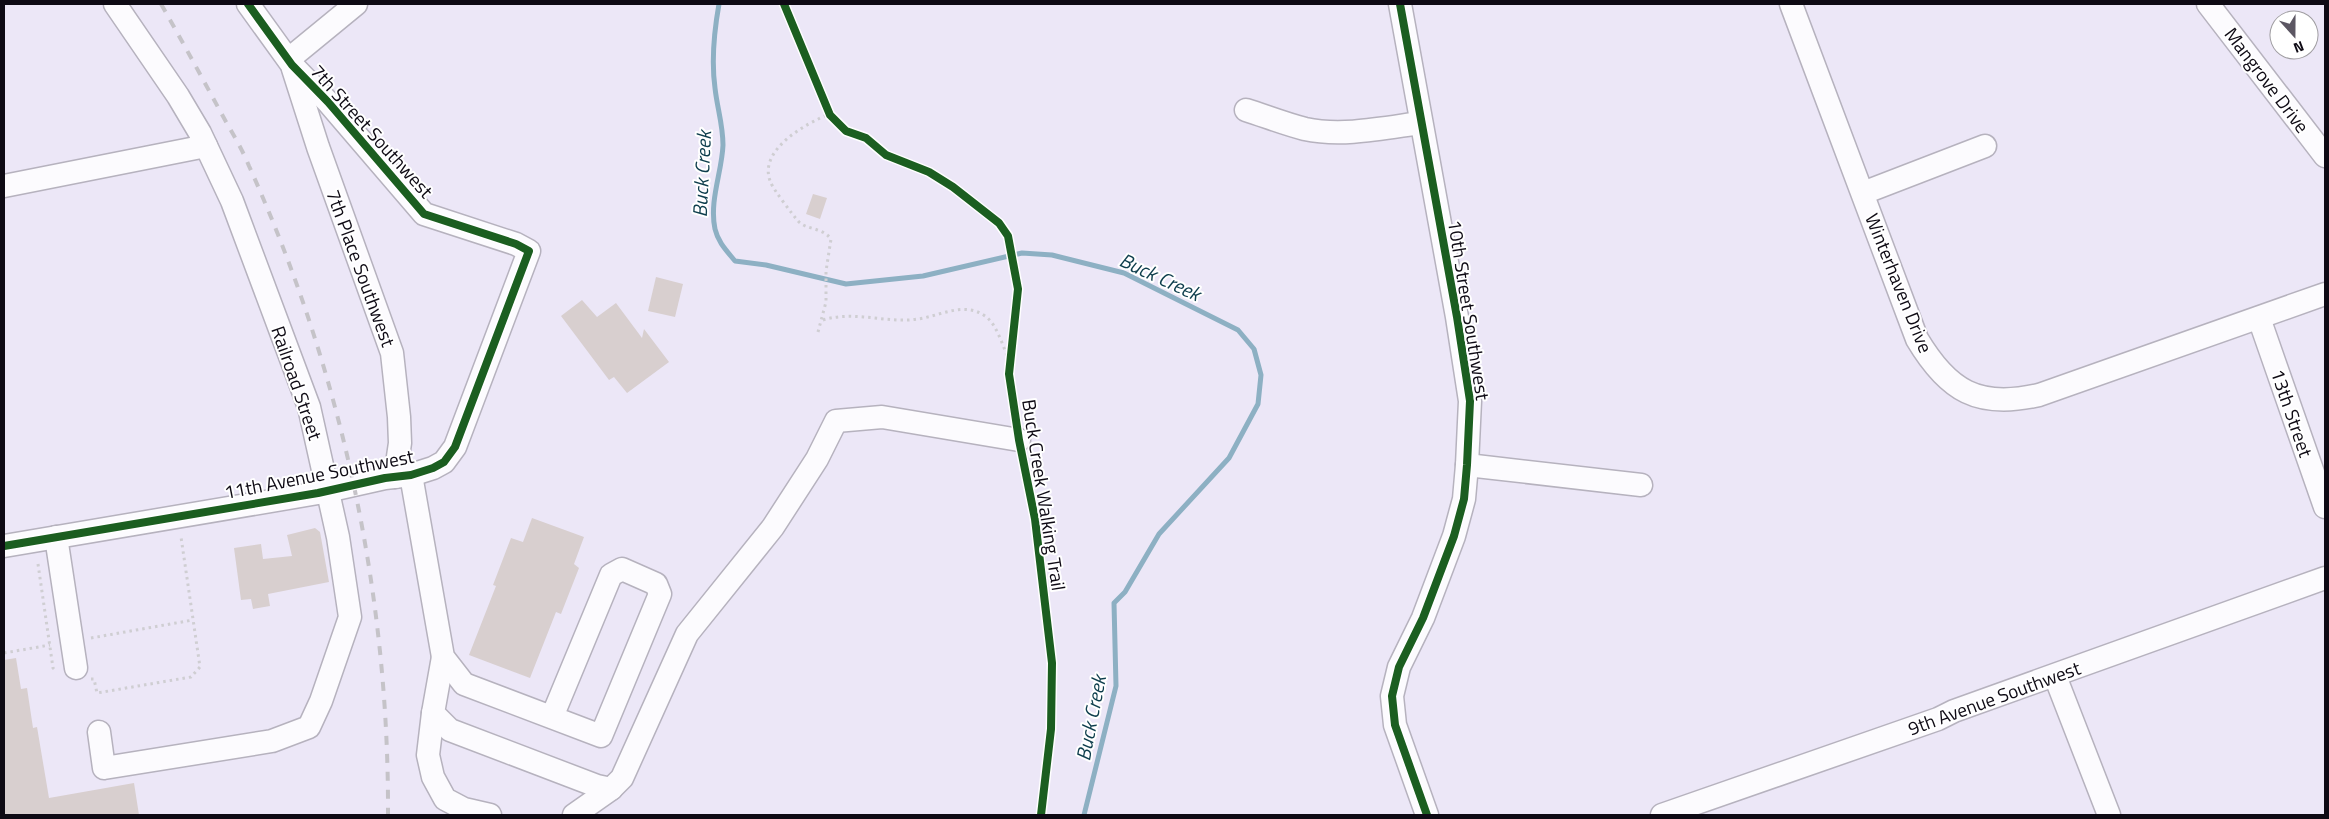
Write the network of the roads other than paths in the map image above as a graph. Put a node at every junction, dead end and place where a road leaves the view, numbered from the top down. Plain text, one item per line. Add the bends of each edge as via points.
1 (115, 4) edge
2 (248, 4) edge
3 (356, 4) edge
4 (1400, 4) edge
5 (1791, 4) edge
6 (2208, 4) edge
7 (291, 62) junction
8 (1246, 110) dead end
9 (1421, 123) junction
10 (206, 146) junction
11 (1985, 146) dead end
12 (2325, 156) edge
13 (4, 186) edge
14 (1863, 193) junction
15 (529, 251) joint
16 (2325, 294) edge
17 (2259, 318) junction
18 (1019, 440) dead end
19 (1468, 465) junction
20 (403, 476) junction
21 (1641, 485) dead end
22 (328, 491) junction
23 (2325, 507) edge
24 (56, 537) junction
25 (4, 546) edge
26 (2325, 578) edge
27 (443, 657) junction
28 (74, 674) road end
29 (2055, 676) junction
30 (433, 713) junction
31 (552, 718) junction
32 (99, 732) dead end
33 (611, 789) junction
34 (490, 815) edge
35 (574, 815) edge
36 (1427, 815) edge
37 (1662, 815) edge
38 (2109, 815) edge

1 - 10 street, Railroad Street via 178,96
2 - 7 street, 7th Street Southwest
3 - 7 street
4 - 9 street, 10th Street Southwest
5 - 14 street, Winterhaven Drive
6 - 12 street, Mangrove Drive
7 - 15 street, 7th Street Southwest via 424,214
7 - 20 street, 7th Place Southwest via 392,353
8 - 9 street via 1306,129 1326,131
9 - 19 street, 10th Street Southwest via 1466,370 1470,401
10 - 13 street
10 - 22 street, Railroad Street via 232,201 309,407
11 - 14 street
14 - 17 street, Winterhaven Drive via 1917,338 1944,376 1978,396 2007,401 2039,395
15 - 20 street, 11th Avenue Southwest via 477,394 450,456 433,468
16 - 17 street, Winterhaven Drive
17 - 23 street, 13th Street
18 - 33 street via 882,417 836,421 773,527 687,634 622,778
19 - 21 street
19 - 36 street, 10th Street Southwest via 1454,536 1423,618 1399,667 1392,696 1395,725
20 - 22 street, 11th Avenue Southwest
20 - 27 street, 7th Place Southwest
22 - 24 street, 11th Avenue Southwest
22 - 32 street, Railroad Street via 350,617 309,727 272,741 104,768
24 - 25 street, 11th Avenue Southwest
24 - 28 street
26 - 29 street, 9th Avenue Southwest
27 - 30 street
27 - 31 street via 464,684
29 - 37 street, 9th Avenue Southwest
29 - 38 street
30 - 33 street via 450,730
30 - 34 street via 428,755 433,777 445,799 464,809
31 - 31 street via 601,736 660,594 656,584 622,569 612,575
33 - 35 street

